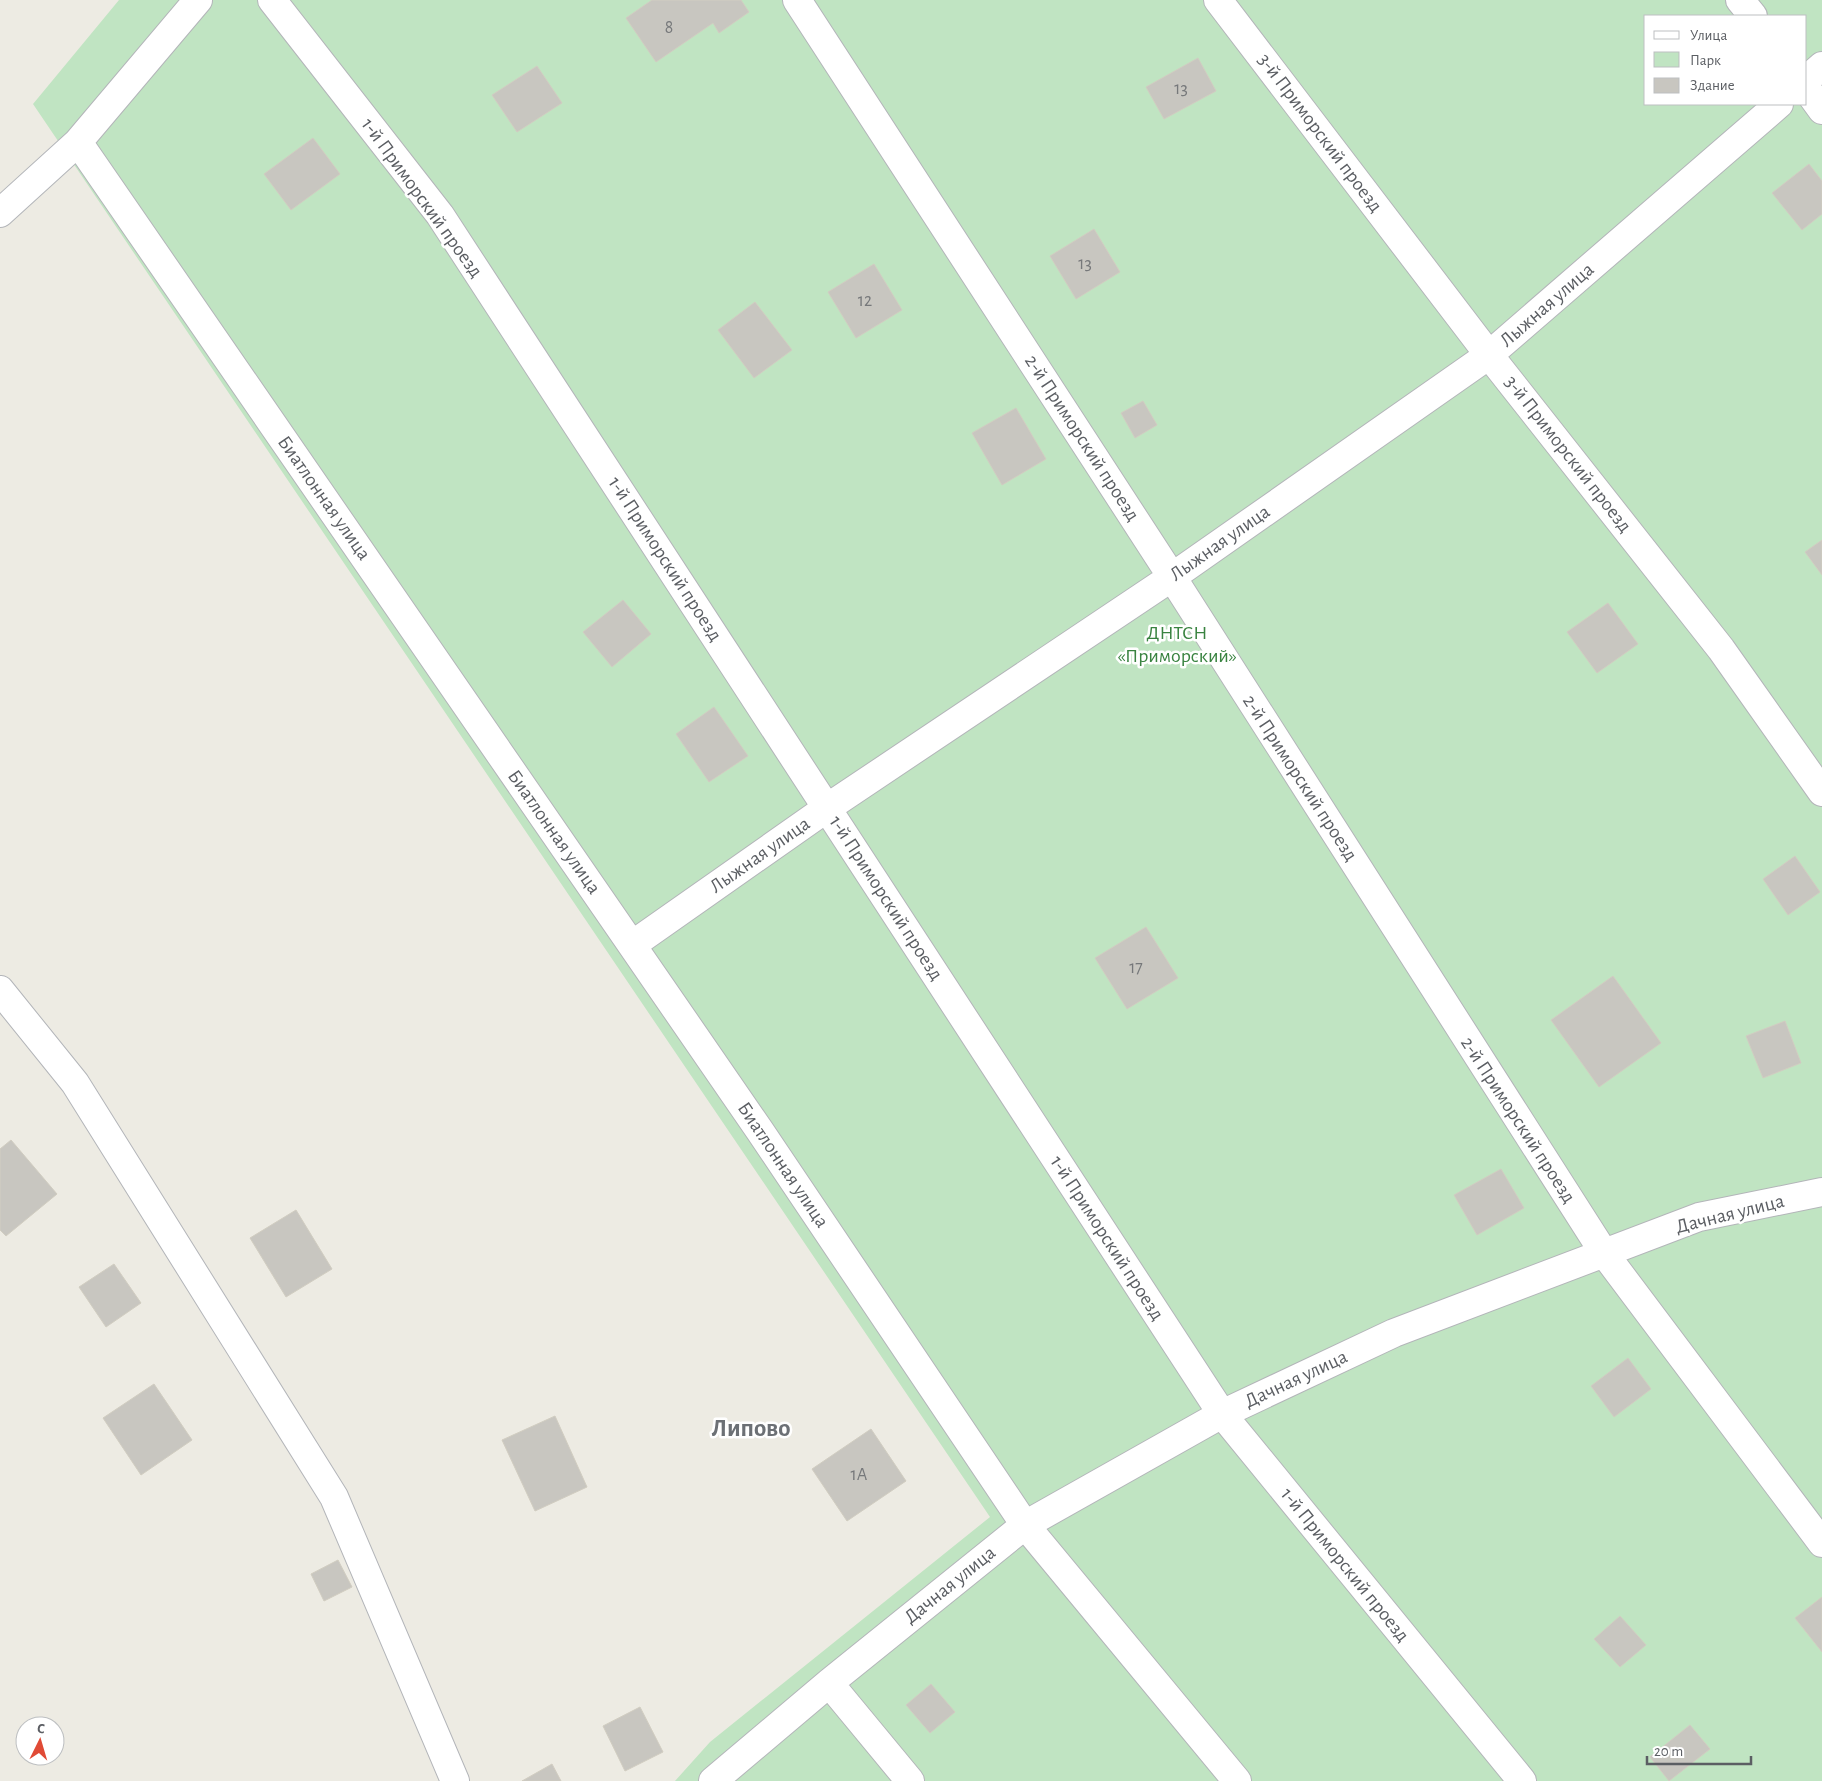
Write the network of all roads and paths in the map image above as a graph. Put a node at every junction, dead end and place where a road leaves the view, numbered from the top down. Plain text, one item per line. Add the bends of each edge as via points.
1 (198, 0) edge
2 (272, 0) edge
3 (798, 0) edge
4 (1218, 0) edge
5 (1740, 0) edge
6 (1751, 15) edge
7 (1822, 66) edge
8 (1807, 79) edge
9 (1807, 89) edge
10 (1778, 105) edge
11 (1822, 110) edge
12 (78, 142) junction
13 (0, 213) edge
14 (1489, 355) junction
15 (1172, 577) junction
16 (1822, 792) edge
17 (827, 808) junction
18 (632, 945) junction
19 (0, 990) edge
20 (1822, 1192) edge
21 (1604, 1253) junction
22 (1222, 1414) junction
23 (1025, 1524) junction
24 (1822, 1544) edge
25 (829, 1683) junction
26 (455, 1781) edge
27 (713, 1781) edge
28 (910, 1781) edge
29 (1237, 1781) edge
30 (1522, 1781) edge

1 - 12 street
2 - 17 street, 1-й Приморский проезд via 440,215
3 - 15 street, 2-й Приморский проезд
4 - 14 street, 3-й Приморский проезд
5 - 6 street
7 - 8 street
9 - 11 street
10 - 14 street, Лыжная улица
12 - 13 street
12 - 18 street, Биатлонная улица
14 - 15 street, Лыжная улица
14 - 16 street, 3-й Приморский проезд via 1721,649
15 - 17 street, Лыжная улица
15 - 21 street, 2-й Приморский проезд
17 - 18 street, Лыжная улица
17 - 22 street, 1-й Приморский проезд
18 - 23 street, Биатлонная улица
19 - 26 street via 75,1083 334,1497
20 - 21 street, Дачная улица via 1699,1217
21 - 22 street, Дачная улица via 1394,1333
21 - 24 street, 2-й Приморский проезд
22 - 23 street, Дачная улица
22 - 30 street, 1-й Приморский проезд
23 - 25 street, Дачная улица
23 - 29 street, Биатлонная улица
25 - 27 street, Дачная улица
25 - 28 street

